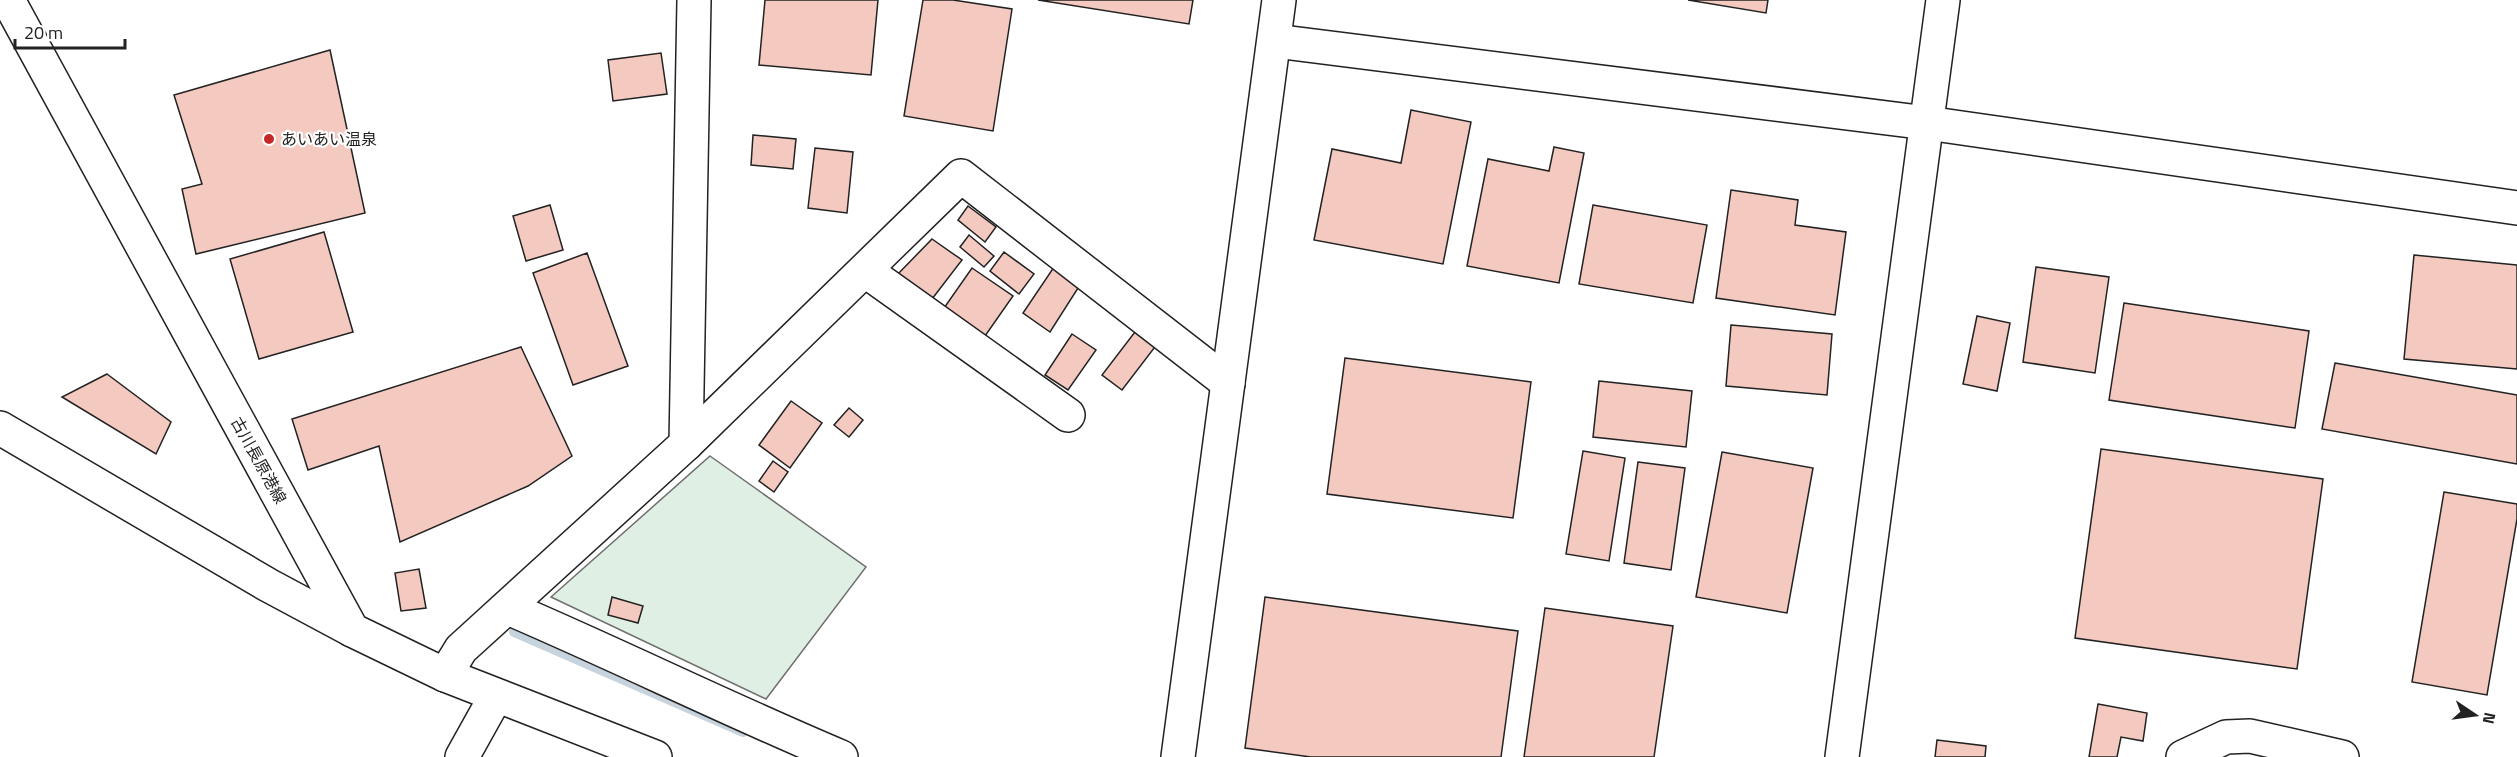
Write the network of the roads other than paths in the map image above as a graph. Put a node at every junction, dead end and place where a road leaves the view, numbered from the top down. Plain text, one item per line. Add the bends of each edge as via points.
1 (8, 0) edge
2 (694, 0) edge
3 (1279, 0) edge
4 (1943, 0) edge
5 (1275, 41) junction
6 (1927, 123) junction
7 (2517, 208) edge
8 (866, 271) junction
9 (1228, 383) junction
10 (1068, 414) dead end
11 (0, 428) edge
12 (686, 444) junction
13 (508, 608) junction
14 (352, 630) junction
15 (445, 675) junction
16 (495, 696) junction
17 (462, 757) edge
18 (655, 757) edge
19 (842, 757) edge
20 (1178, 757) edge
21 (1842, 757) edge
22 (2182, 757) edge
23 (2342, 757) edge

1 - 14 street, 古川長原港線
2 - 12 street
3 - 5 street
4 - 6 street
5 - 6 street
5 - 9 street
6 - 7 street
6 - 21 street
8 - 9 street via 961,176
8 - 10 street
8 - 12 street
9 - 20 street
11 - 14 street
12 - 13 street
13 - 15 street via 461,649
13 - 19 street via 742,716
14 - 15 street
15 - 16 street
16 - 17 street
16 - 18 street
22 - 23 street via 2226,737 2250,736

